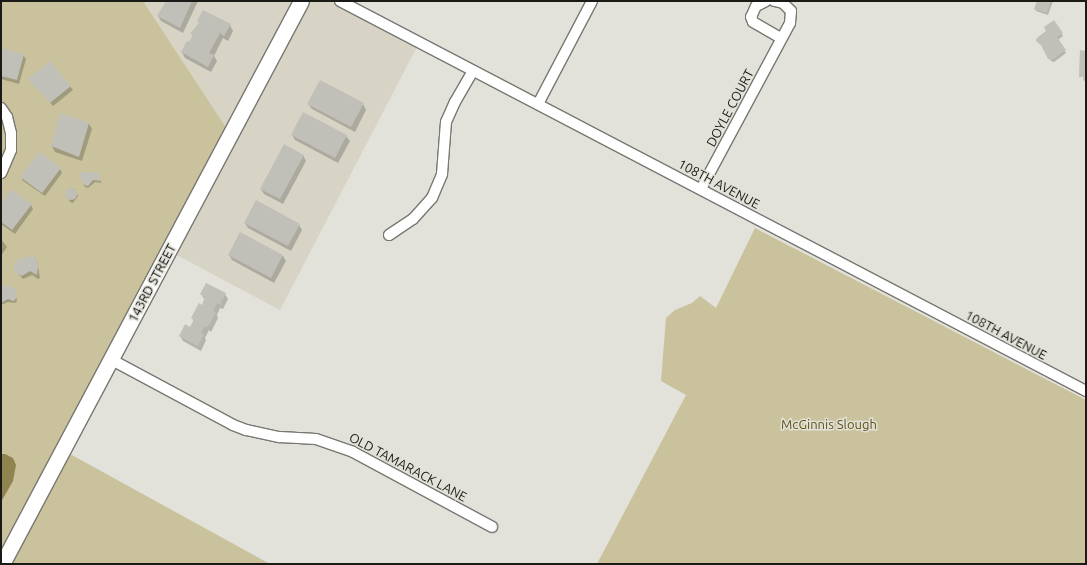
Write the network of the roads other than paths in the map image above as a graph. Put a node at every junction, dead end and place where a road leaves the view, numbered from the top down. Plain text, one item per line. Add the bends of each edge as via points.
1 (301, 1) edge
2 (340, 1) edge
3 (592, 1) edge
4 (766, 1) edge
5 (774, 1) edge
6 (781, 38) junction
7 (473, 71) junction
8 (538, 104) junction
9 (1, 108) edge
10 (1, 173) edge
11 (701, 189) junction
12 (389, 235) dead end
13 (112, 360) junction
14 (1086, 391) edge
15 (492, 527) dead end
16 (2, 564) edge

1 - 13 main road, 143RD STREET
2 - 7 street, 108TH AVENUE
3 - 8 street
4 - 6 street via 756,6 751,17 753,22
5 - 6 street, DOYLE COURT via 783,3 792,10 790,23
6 - 11 street, DOYLE COURT
7 - 8 street, 108TH AVENUE
7 - 12 street via 446,122 442,174 432,198 413,219
8 - 11 street, 108TH AVENUE
9 - 10 street via 7,117 11,133 11,150
11 - 14 street, 108TH AVENUE
13 - 15 street, OLD TAMARACK LANE via 233,425 280,437 316,439 347,449
13 - 16 main road, 143RD STREET

